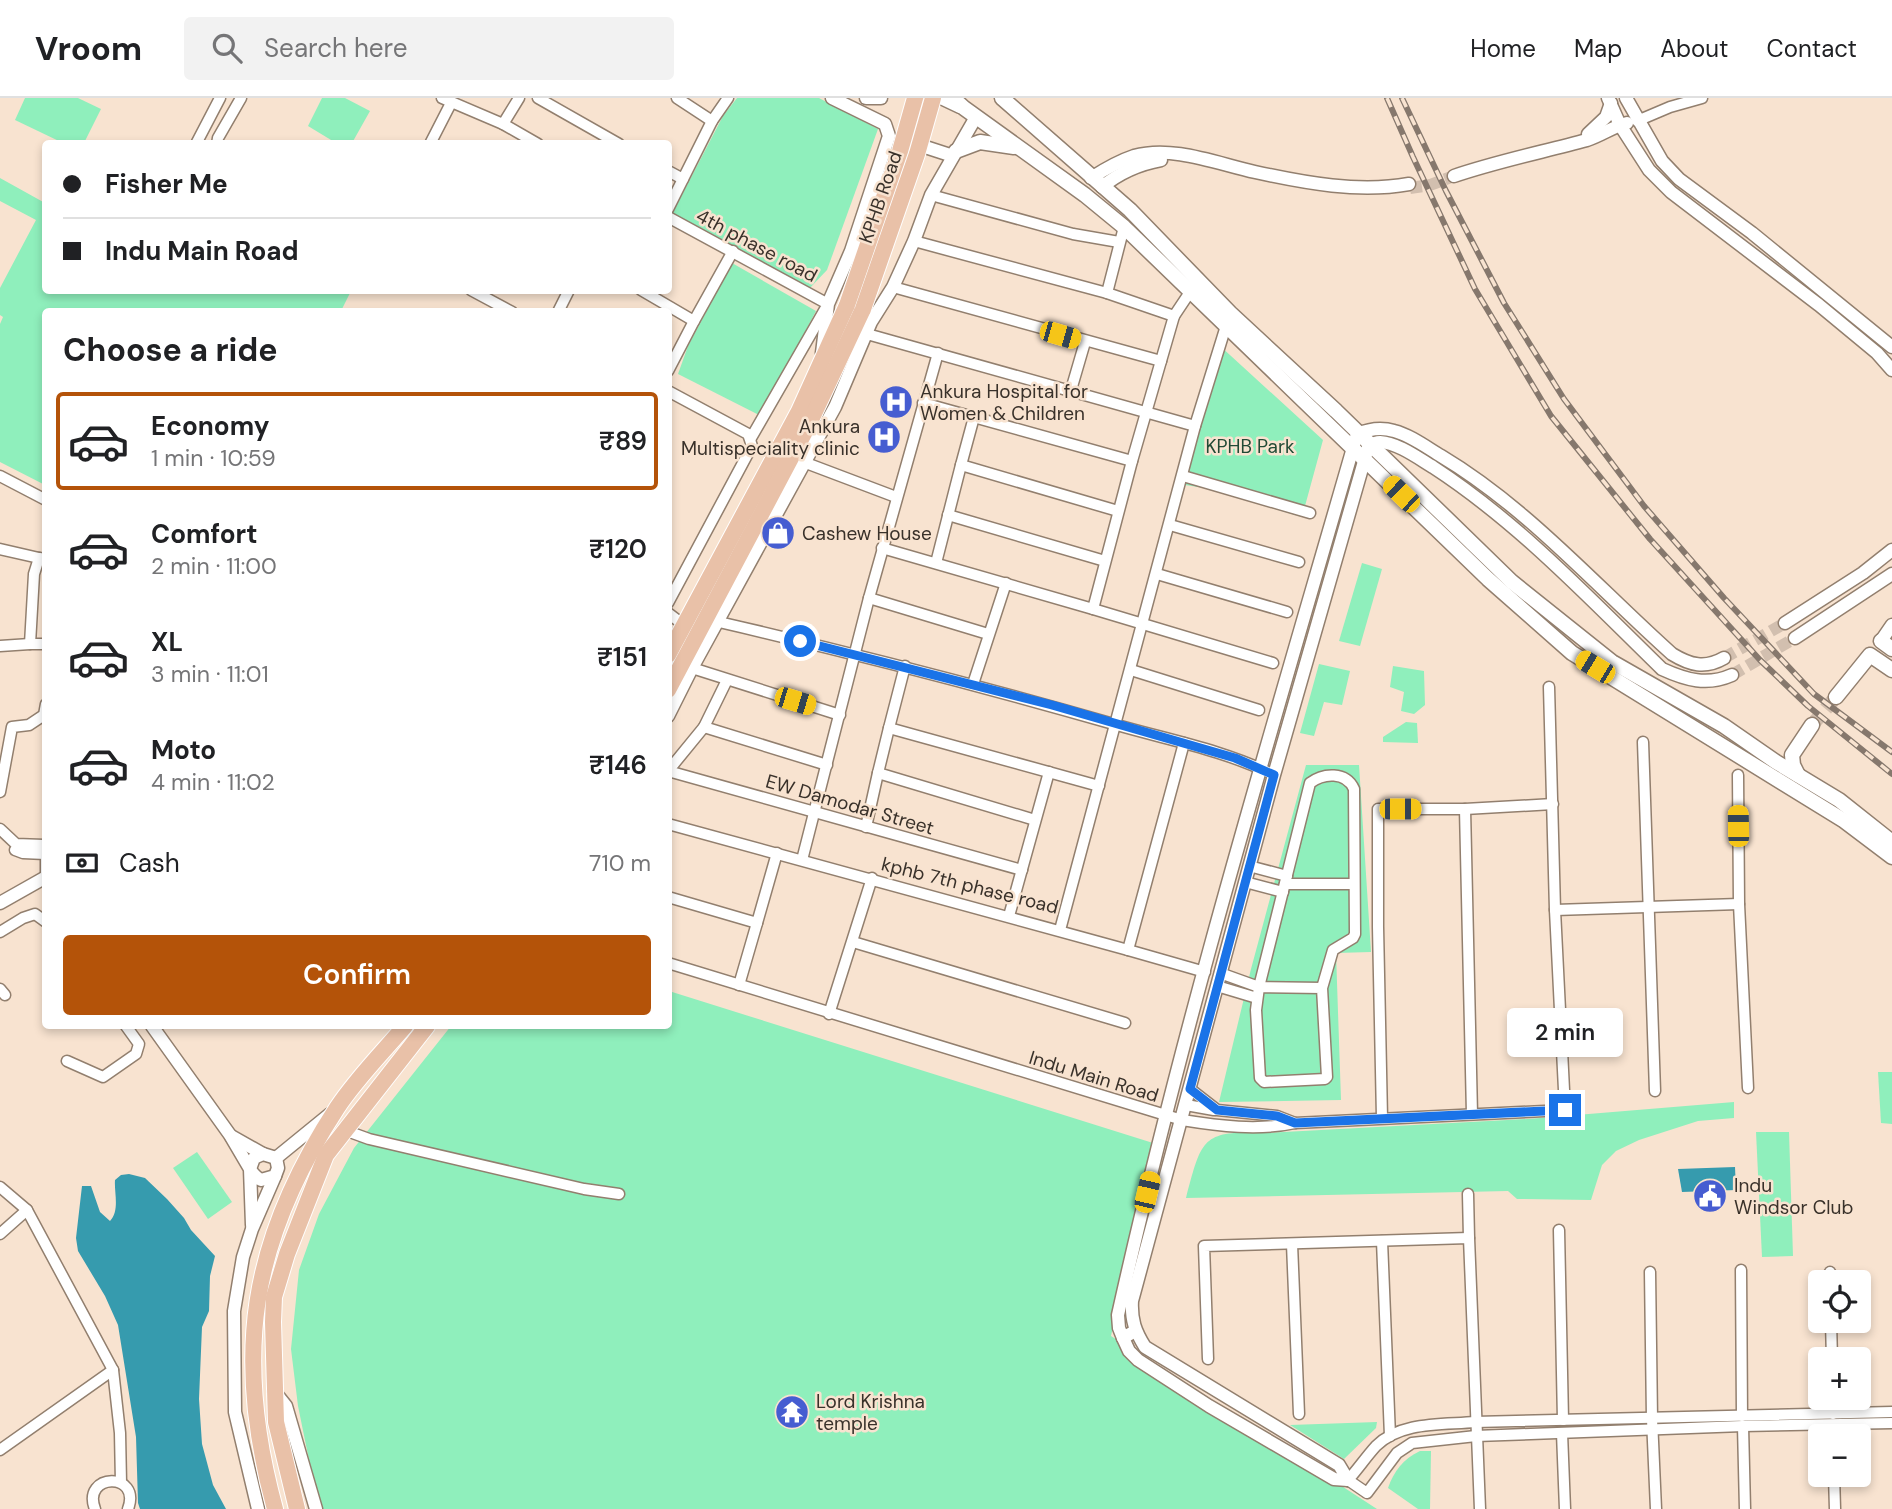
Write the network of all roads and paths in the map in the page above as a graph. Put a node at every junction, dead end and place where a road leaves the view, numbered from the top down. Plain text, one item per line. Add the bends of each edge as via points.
1 (220, 98) edge
2 (241, 98) edge
3 (519, 98) edge
4 (538, 98) edge
5 (677, 98) edge
6 (727, 98) edge
7 (832, 98) edge
8 (866, 98) edge
9 (881, 98) edge
10 (915, 98) edge
11 (933, 98) edge
12 (941, 98) edge
13 (1002, 98) edge
14 (1626, 98) edge
15 (1702, 98) edge
16 (446, 100) edge
17 (1609, 100) edge
18 (964, 108) edge
19 (712, 121) junction
20 (1637, 121) junction
21 (503, 124) junction
22 (1617, 125) junction
23 (1588, 134) junction
24 (889, 136) junction
25 (198, 140) edge
26 (218, 140) edge
27 (431, 140) edge
28 (531, 140) edge
29 (612, 140) edge
30 (1022, 150) junction
31 (954, 153) junction
32 (672, 173) edge
33 (683, 179) junction
34 (1096, 182) junction
35 (1410, 186) tunnel mouth
36 (931, 195) junction
37 (672, 201) edge
38 (672, 219) edge
39 (1121, 234) junction
40 (914, 241) junction
41 (1769, 248) junction
42 (733, 251) junction
43 (1759, 259) junction
44 (893, 287) junction
45 (1190, 292) junction
46 (1107, 293) junction
47 (648, 294) edge
48 (492, 295) edge
49 (828, 304) junction
50 (507, 308) edge
51 (672, 308) edge
52 (672, 308) edge
53 (1174, 316) junction
54 (694, 321) junction
55 (1226, 326) junction
56 (867, 334) junction
57 (1084, 342) junction
58 (1892, 347) edge
59 (938, 353) junction
60 (1161, 361) junction
61 (672, 363) edge
62 (821, 366) junction
63 (1892, 370) edge
64 (1071, 390) junction
65 (672, 393) edge
66 (923, 402) junction
67 (1146, 411) junction
68 (974, 417) junction
69 (1195, 426) junction
70 (751, 438) junction
71 (1361, 446) junction
72 (1132, 461) junction
73 (806, 463) junction
74 (961, 465) junction
75 (0, 476) edge
76 (1183, 476) junction
77 (896, 497) junction
78 (42, 498) edge
79 (1118, 511) junction
80 (1310, 513) dead end
81 (948, 515) junction
82 (1170, 525) junction
83 (882, 548) junction
84 (0, 549) edge
85 (1892, 550) edge
86 (42, 558) edge
87 (1105, 561) junction
88 (1299, 562) dead end
89 (936, 563) junction
90 (1157, 574) junction
91 (1892, 574) edge
92 (1006, 583) junction
93 (672, 596) edge
94 (869, 598) junction
95 (1093, 609) junction
96 (1287, 612) dead end
97 (672, 616) edge
98 (714, 619) junction
99 (1784, 623) tunnel mouth
100 (1144, 624) junction
101 (1892, 625) edge
102 (685, 626) junction
103 (988, 634) junction
104 (1796, 638) tunnel mouth
105 (1296, 642) junction
106 (30, 644) junction
107 (42, 644) edge
108 (1886, 645) edge
109 (0, 646) edge
110 (1311, 647) junction
111 (672, 648) edge
112 (855, 653) junction
113 (1724, 658) tunnel mouth
114 (1273, 663) dead end
115 (905, 666) junction
116 (692, 668) junction
117 (1130, 670) junction
118 (1892, 670) edge
119 (1732, 675) tunnel mouth
120 (727, 680) junction
121 (672, 684) edge
122 (973, 684) junction
123 (1549, 687) dead end
124 (1836, 697) tunnel mouth
125 (672, 708) edge
126 (1259, 710) dead end
127 (840, 715) junction
128 (42, 716) edge
129 (1114, 724) junction
130 (0, 725) edge
131 (1812, 725) tunnel mouth
132 (12, 727) junction
133 (704, 727) junction
134 (889, 728) junction
135 (1643, 742) dead end
136 (1184, 743) junction
137 (827, 765) junction
138 (672, 766) edge
139 (1260, 768) junction
140 (672, 772) edge
141 (1049, 772) junction
142 (878, 773) junction
143 (1274, 775) junction
144 (1738, 775) dead end
145 (1799, 776) junction
146 (1100, 786) junction
147 (0, 792) edge
148 (1553, 804) junction
149 (1465, 809) junction
150 (814, 812) junction
151 (1035, 820) junction
152 (672, 825) edge
153 (866, 827) junction
154 (0, 830) edge
155 (1892, 842) edge
156 (15, 850) dead end
157 (42, 850) edge
158 (42, 851) edge
159 (776, 853) junction
160 (1892, 857) edge
161 (802, 860) junction
162 (1249, 866) junction
163 (1022, 870) junction
164 (42, 878) edge
165 (872, 878) junction
166 (1245, 882) junction
167 (1285, 884) junction
168 (1354, 884) junction
169 (672, 898) edge
170 (0, 903) edge
171 (1740, 904) junction
172 (1649, 906) junction
173 (1555, 910) junction
174 (1009, 916) junction
175 (42, 919) edge
176 (757, 923) junction
177 (1060, 930) junction
178 (0, 932) edge
179 (853, 942) junction
180 (1128, 950) junction
181 (672, 964) edge
182 (1205, 972) junction
183 (1219, 980) junction
184 (739, 985) junction
185 (1322, 988) junction
186 (1258, 992) junction
187 (829, 1014) junction
188 (1125, 1023) dead end
189 (128, 1029) edge
190 (154, 1029) edge
191 (403, 1029) edge
192 (425, 1029) edge
193 (67, 1061) dead end
194 (1748, 1088) dead end
195 (1190, 1089) junction
196 (1655, 1090) dead end
197 (1186, 1105) junction
198 (338, 1107) junction
199 (1217, 1110) junction
200 (1472, 1114) junction
201 (1165, 1115) junction
202 (1382, 1118) junction
203 (1182, 1121) junction
204 (1295, 1123) junction
205 (347, 1131) junction
206 (230, 1135) junction
207 (263, 1154) junction
208 (276, 1158) junction
209 (250, 1169) junction
210 (275, 1176) junction
211 (0, 1187) edge
212 (619, 1194) dead end
213 (1468, 1194) dead end
214 (27, 1210) junction
215 (252, 1229) junction
216 (1559, 1230) dead end
217 (0, 1234) edge
218 (1469, 1238) junction
219 (1382, 1241) junction
220 (1292, 1244) junction
221 (1741, 1270) dead end
222 (1650, 1272) dead end
223 (1135, 1331) junction
224 (1123, 1338) junction
225 (1208, 1359) dead end
226 (113, 1370) junction
227 (274, 1390) junction
228 (1892, 1412) edge
229 (1299, 1414) dead end
230 (1563, 1420) junction
231 (1742, 1421) junction
232 (1475, 1422) junction
233 (1892, 1423) edge
234 (1653, 1424) junction
235 (1810, 1424) edge
236 (1838, 1424) edge
237 (1862, 1424) edge
238 (1562, 1433) junction
239 (1390, 1436) junction
240 (1476, 1436) junction
241 (0, 1450) edge
242 (1346, 1476) junction
243 (121, 1483) junction
244 (1834, 1487) edge
245 (129, 1508) edge
246 (95, 1509) edge
247 (258, 1509) edge
248 (275, 1509) edge
249 (297, 1509) edge
250 (316, 1509) edge
251 (1480, 1509) edge
252 (1565, 1509) edge
253 (1656, 1509) edge
254 (1745, 1509) edge
255 (1835, 1509) edge

1 - 25 street
2 - 26 street
3 - 21 street
4 - 29 street
5 - 19 street
6 - 19 street
7 - 24 street via 885,124
8 - 9 street
10 - 62 main road, KPHB Road, bridge via 847,304
11 - 98 main road, KPHB Road, bridge via 863,309
12 - 18 street
13 - 34 main road
14 - 20 street
15 - 20 street
16 - 21 street
16 - 27 street
17 - 22 street
17 - 23 street via 1606,117
18 - 30 main road
18 - 31 street
19 - 33 street
20 - 22 street
20 - 41 street via 1679,179
21 - 28 street
22 - 23 street
22 - 23 street via 1590,139 1453,174 1481,162
22 - 43 street via 1671,192
24 - 31 street
24 - 49 street via 851,251
30 - 31 main road via 980,142
30 - 39 main road via 1085,195
31 - 36 street
32 - 33 street
33 - 37 street
34 - 35 street via 1111,166 1134,156 1181,154 1320,184 1384,189
34 - 71 main road via 1336,411
36 - 39 street via 1073,234
36 - 40 street
38 - 42 street, 4th phase road
39 - 45 main road
39 - 46 street
40 - 44 street
40 - 46 street
41 - 43 street
41 - 58 street
42 - 49 street, 4th phase road
42 - 54 street
43 - 63 street
44 - 56 street
44 - 57 street
45 - 53 street
45 - 55 main road
46 - 53 street
47 - 52 street
48 - 50 street
49 - 62 street
49 - 70 street
51 - 54 street
53 - 60 street
54 - 61 street
55 - 69 street, kphb 7th phase road
55 - 71 main road
56 - 59 street
56 - 73 street
57 - 60 street
57 - 64 street
59 - 64 street
59 - 66 street
60 - 67 street
62 - 102 main road, KPHB Road
64 - 67 street
65 - 70 street
66 - 68 street
66 - 77 street
67 - 69 street
67 - 72 street
68 - 72 street
68 - 74 street
69 - 76 street, kphb 7th phase road
70 - 93 street via 751,452
71 - 105 street
71 - 110 street
71 - 113 street via 1371,428 1393,430 1414,440 1473,475 1672,654 1699,665 1712,665
71 - 119 street via 1379,442 1402,450 1485,504 1536,545 1662,669 1697,681
71 - 145 main road via 1512,582 1612,662 1724,726
71 - 160 main road via 1488,579 1572,653 1843,820
72 - 79 street
73 - 77 street
73 - 98 street
74 - 79 street
74 - 81 street
75 - 78 street
76 - 80 street
76 - 82 street, kphb 7th phase road
77 - 83 street
79 - 87 street
81 - 87 street
81 - 89 street
82 - 88 street
82 - 90 street, kphb 7th phase road
83 - 89 street
83 - 94 street
84 - 86 street
85 - 99 street
86 - 106 street via 34,573
87 - 95 street
89 - 92 street
90 - 96 street
90 - 100 street, kphb 7th phase road
91 - 104 street
92 - 95 street
92 - 103 street
94 - 103 street
94 - 112 street
95 - 100 street
97 - 102 street
98 - 112 street
98 - 116 street
98 - 121 main road, KPHB Road
100 - 114 street
100 - 117 street, kphb 7th phase road
101 - 108 street
102 - 111 main road, KPHB Road
103 - 122 street
105 - 110 street
105 - 139 street
106 - 107 street
106 - 109 street
110 - 143 street
112 - 115 street
112 - 127 street
115 - 122 street
115 - 134 street
116 - 120 street
116 - 125 street
117 - 126 street
117 - 129 street, kphb 7th phase road
118 - 124 main road via 1870,655
120 - 127 street
120 - 133 street
122 - 129 street
123 - 148 street
127 - 137 street
128 - 132 street via 29,725
129 - 136 street
129 - 146 street, kphb 7th phase road
130 - 132 street
131 - 145 main road via 1792,755
132 - 147 street
133 - 137 street
133 - 138 street
134 - 141 street
134 - 142 street
135 - 172 street
136 - 139 street
136 - 180 street
137 - 150 street
139 - 143 street
139 - 182 street
140 - 150 street, EW Damodar Street
141 - 146 street
141 - 151 street
142 - 151 street
142 - 153 street
143 - 162 street
144 - 171 street
145 - 155 main road via 1839,800
146 - 177 street, kphb 7th phase road
148 - 149 street
148 - 173 street
149 - 200 street
149 - 202 street via 1378,809
150 - 153 street, EW Damodar Street
150 - 161 street
151 - 163 street
152 - 159 street, kphb 7th phase road
153 - 163 street, EW Damodar Street
154 - 157 street via 16,844
156 - 158 street
159 - 161 street, kphb 7th phase road
159 - 176 street
161 - 165 street, kphb 7th phase road
162 - 166 street
162 - 167 street
163 - 174 street
164 - 170 street
165 - 174 street, kphb 7th phase road
165 - 179 street
166 - 167 street
166 - 183 street
167 - 168 street
167 - 168 street via 1310,783 1319,776 1342,776 1354,789
167 - 186 street
168 - 185 street via 1353,938 1333,950
169 - 176 street
171 - 172 street
171 - 194 street
172 - 173 street
172 - 196 street
173 - 200 street, Indu Main Road via 1565,1110
174 - 177 street, kphb 7th phase road
175 - 178 street via 35,914
176 - 184 street
177 - 180 street
179 - 187 street
179 - 188 street
180 - 182 street
181 - 184 street, Indu Main Road
182 - 201 street
183 - 186 street
183 - 195 street
184 - 187 street, Indu Main Road
185 - 186 street
185 - 186 street via 1328,1074 1325,1079 1267,1083 1260,1078
187 - 201 street, Indu Main Road
189 - 193 street via 139,1044 136,1054 103,1077
190 - 206 street
191 - 198 main road
192 - 205 main road
195 - 197 street
195 - 199 street
197 - 199 street
197 - 203 street
198 - 208 street
198 - 248 main road via 290,1191 259,1284 252,1375 257,1427
199 - 204 street via 1277,1116
200 - 202 street, Indu Main Road
201 - 203 street, Indu Main Road
201 - 224 street via 1118,1315
202 - 204 street, Indu Main Road
203 - 204 street, Indu Main Road via 1223,1127
203 - 223 street via 1132,1301
205 - 212 street
205 - 227 main road via 321,1166 274,1297
206 - 207 street
206 - 209 street
207 - 208 street
207 - 209 street via 254,1158
208 - 210 street
209 - 210 street via 261,1180
209 - 215 street
210 - 215 street
211 - 214 street
213 - 218 street
214 - 217 street
214 - 226 street
215 - 247 street via 234,1311 234,1396
216 - 230 street
218 - 219 street
218 - 232 street
219 - 220 street
219 - 239 street
220 - 225 street via 1204,1246
220 - 229 street
221 - 231 street
222 - 234 street
223 - 224 street
223 - 242 street via 1145,1347 1339,1465
224 - 242 street via 1138,1360 1209,1406 1334,1479
226 - 241 street
226 - 243 street
227 - 249 main road via 276,1422
227 - 250 street via 286,1406
228 - 236 street
230 - 232 street
230 - 234 street
231 - 234 street
231 - 235 street
231 - 254 street
232 - 239 street via 1403,1429
232 - 240 street
233 - 237 street
234 - 238 street
234 - 253 street
238 - 240 street
238 - 252 street
239 - 242 street via 1365,1450
240 - 242 street via 1412,1443 1397,1452 1367,1493
240 - 251 street
243 - 245 street via 130,1493
243 - 246 street via 109,1481 98,1486 92,1498
244 - 255 street

